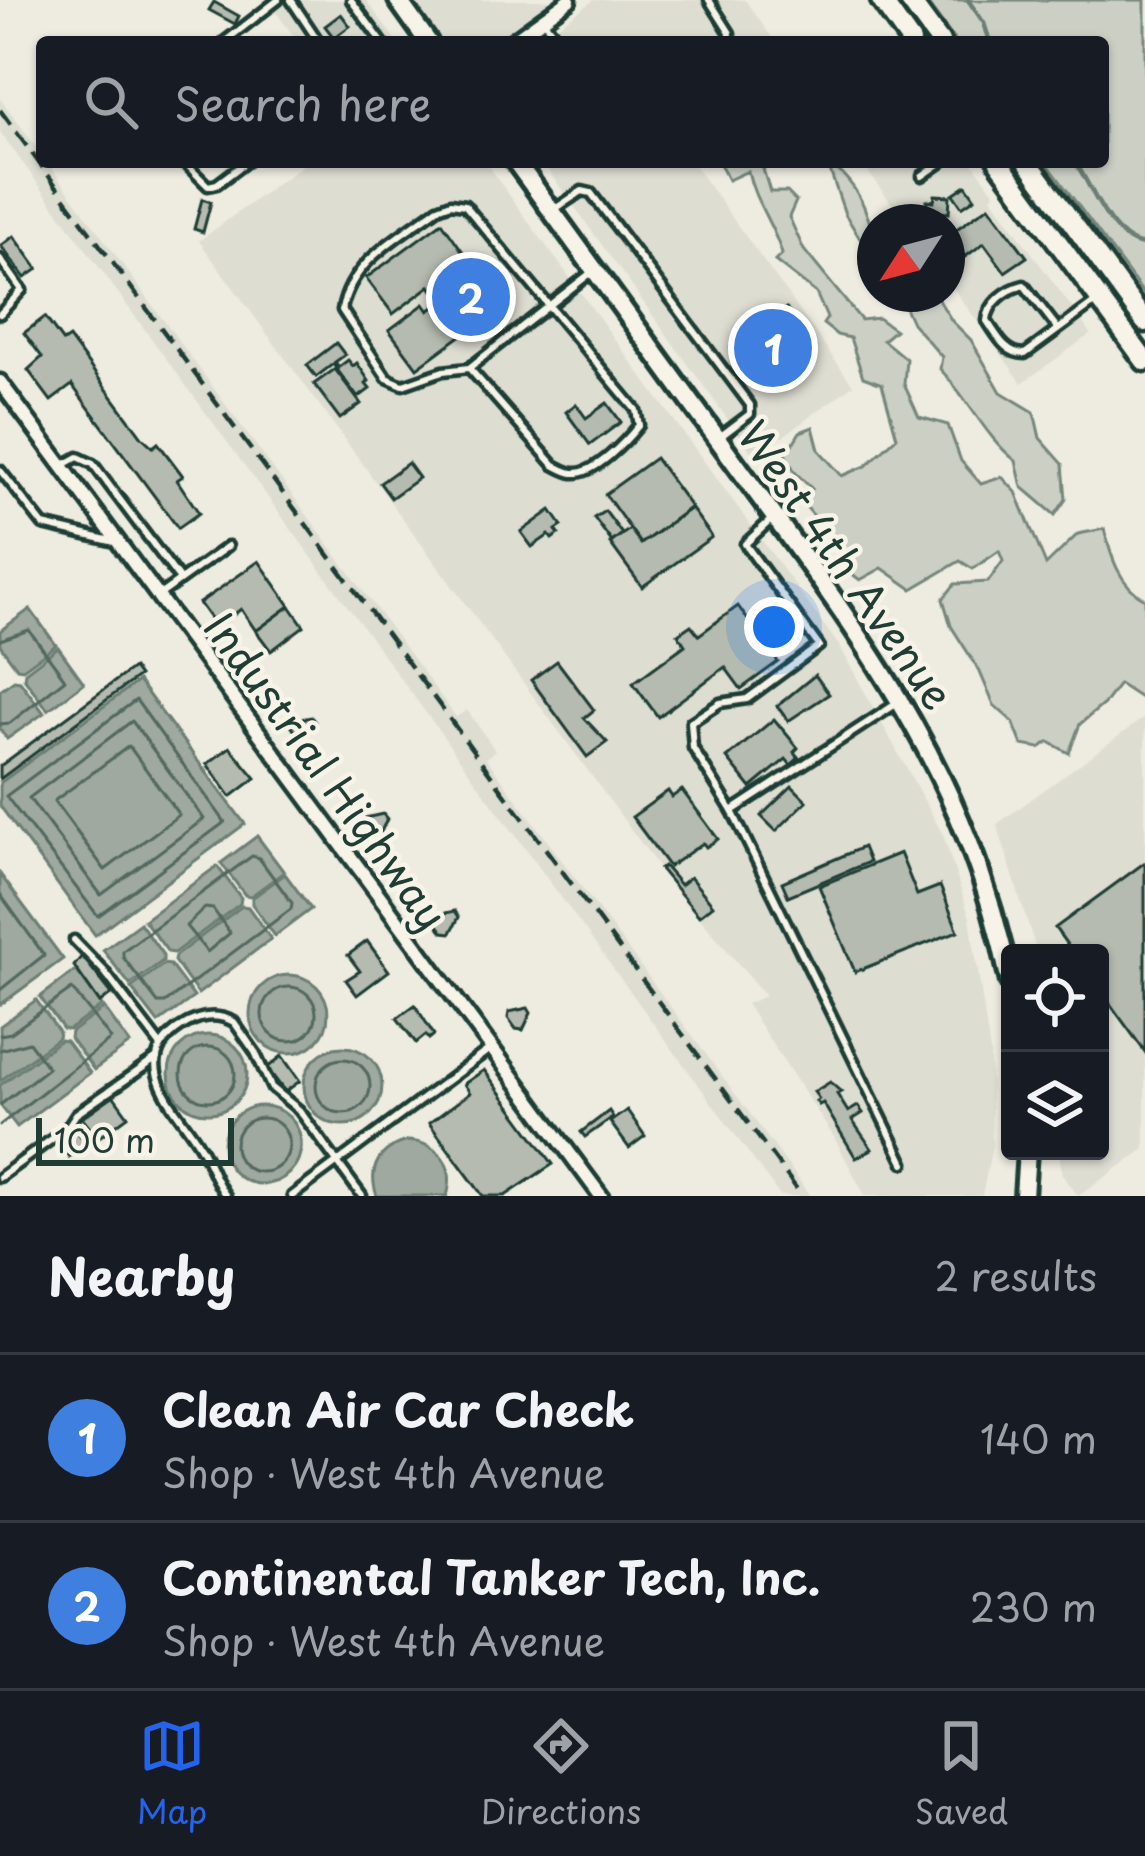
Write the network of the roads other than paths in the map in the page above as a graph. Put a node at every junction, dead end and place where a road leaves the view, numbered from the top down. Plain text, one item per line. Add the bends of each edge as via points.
1 (278, 0) edge
2 (291, 0) edge
3 (351, 0) edge
4 (398, 0) edge
5 (569, 0) edge
6 (709, 0) edge
7 (881, 0) edge
8 (909, 0) edge
9 (543, 19) junction
10 (232, 36) edge
11 (315, 36) edge
12 (378, 36) edge
13 (423, 36) edge
14 (519, 36) edge
15 (556, 36) edge
16 (730, 36) edge
17 (900, 36) edge
18 (936, 36) edge
19 (188, 168) edge
20 (238, 168) edge
21 (520, 168) edge
22 (933, 168) edge
23 (1003, 168) edge
24 (1032, 168) edge
25 (922, 176) dead end
26 (552, 211) junction
27 (0, 259) edge
28 (595, 270) junction
29 (1100, 298) junction
30 (550, 306) junction
31 (0, 314) edge
32 (1145, 322) edge
33 (1058, 329) junction
34 (1145, 361) edge
35 (469, 368) junction
36 (0, 382) edge
37 (718, 439) junction
38 (62, 466) junction
39 (0, 470) edge
40 (775, 517) junction
41 (118, 542) junction
42 (228, 546) dead end
43 (180, 580) junction
44 (158, 596) junction
45 (902, 700) junction
46 (732, 811) junction
47 (74, 940) dead end
48 (1001, 944) edge
49 (161, 1046) junction
50 (491, 1048) junction
51 (157, 1058) junction
52 (1026, 1160) edge
53 (338, 1162) junction
54 (904, 1163) dead end
55 (0, 1177) edge
56 (226, 1196) edge
57 (292, 1196) edge
58 (362, 1196) edge
59 (601, 1196) edge
60 (1024, 1196) edge

1 - 10 lane
2 - 11 lane
3 - 12 lane
4 - 13 main road
5 - 9 street
6 - 16 lane
7 - 17 main road
8 - 18 main road
9 - 14 street
9 - 15 lane
19 - 20 lane via 208,186
21 - 26 main road, West 4th Avenue
22 - 25 lane
23 - 29 main road
24 - 32 main road
26 - 28 main road, West 4th Avenue
26 - 37 lane via 591,193 750,405 751,414
27 - 31 lane via 22,290
28 - 30 lane
28 - 37 main road, West 4th Avenue
29 - 33 lane
29 - 34 main road
30 - 35 lane
30 - 35 lane via 636,410 639,425 602,459 574,473 554,465
30 - 35 lane via 465,205 438,208 356,270 342,310 387,378 403,385
33 - 33 lane via 1014,354 987,313 1024,285
36 - 38 street, Industrial Highway
37 - 40 main road, West 4th Avenue
38 - 41 street, Industrial Highway
38 - 43 lane via 78,457 93,464
39 - 41 lane via 47,527
40 - 45 main road, West 4th Avenue
40 - 46 lane via 746,544 819,646 747,699 692,722 693,748
41 - 44 street, Industrial Highway
42 - 43 lane
43 - 44 lane
44 - 50 street, Industrial Highway
45 - 46 lane
45 - 48 main road, West 4th Avenue via 972,845
46 - 54 lane
47 - 49 lane
49 - 51 lane
49 - 53 lane via 199,1018 234,1022 271,1087
50 - 53 lane
50 - 59 street, Industrial Highway
51 - 55 lane
51 - 56 lane via 169,1102
52 - 60 main road
53 - 57 lane
53 - 58 lane

